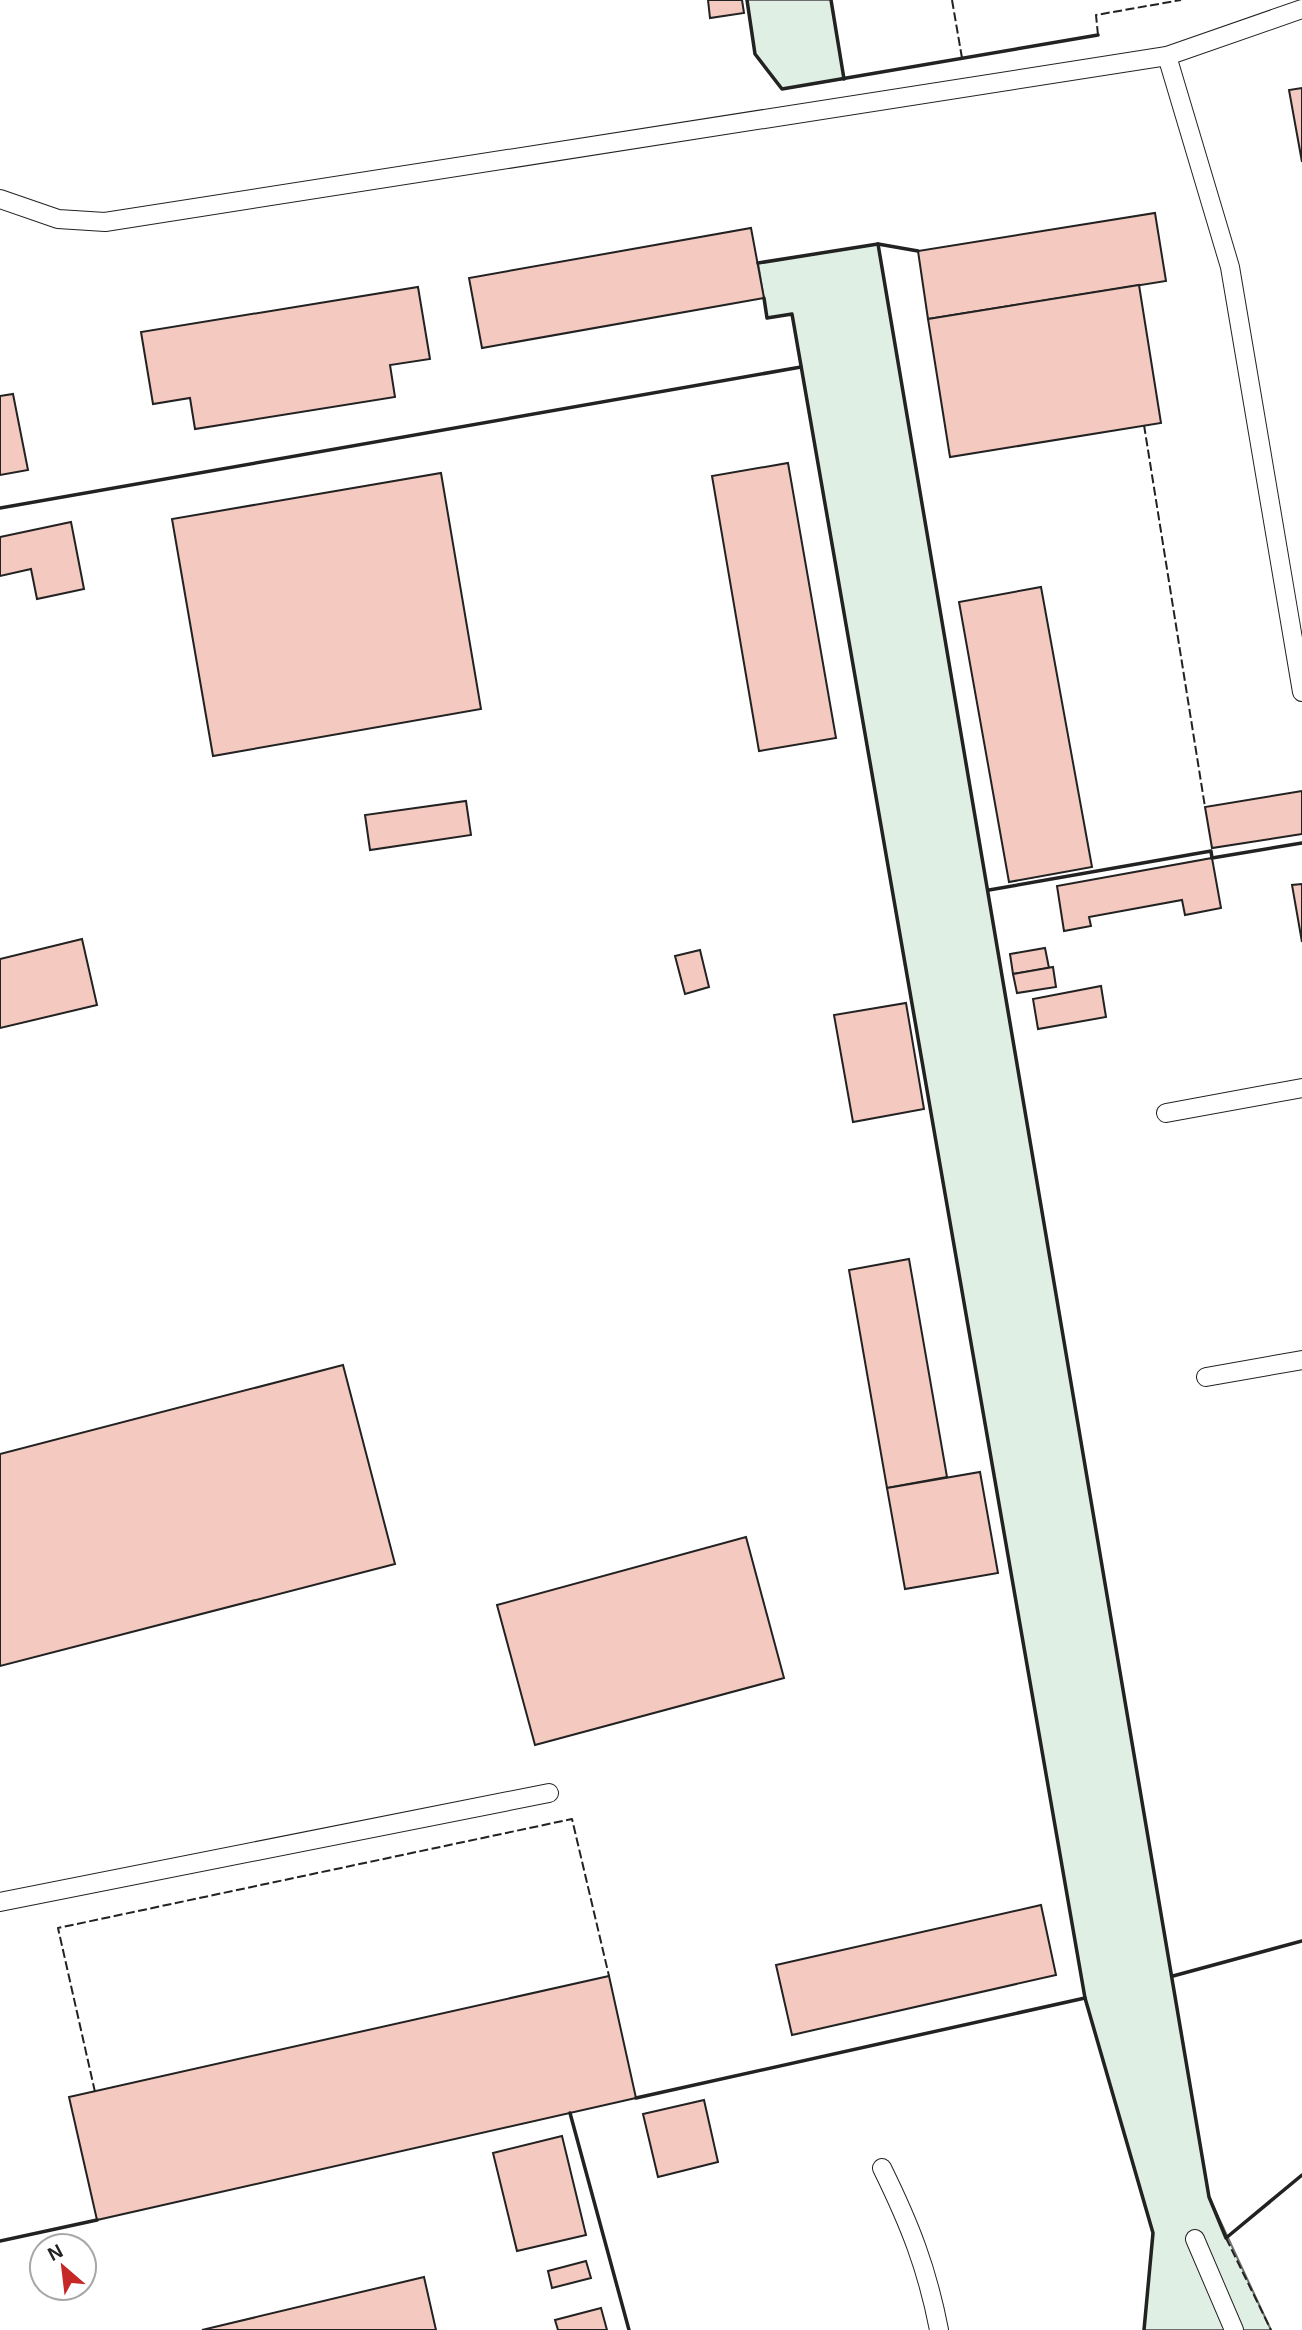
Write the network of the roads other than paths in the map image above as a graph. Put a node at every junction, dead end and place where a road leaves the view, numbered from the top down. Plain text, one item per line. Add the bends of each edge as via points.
1 (1302, 9) edge
2 (1167, 56) junction
3 (0, 200) edge
4 (1302, 692) edge
5 (1302, 1088) edge
6 (1166, 1113) dead end
7 (1302, 1360) edge
8 (1206, 1377) dead end
9 (549, 1793) dead end
10 (0, 1902) edge
11 (882, 2168) dead end
12 (1195, 2239) dead end
13 (939, 2330) edge
14 (1234, 2330) edge

1 - 2 lane
2 - 3 lane via 105,222 58,219
2 - 4 lane via 1230,267
5 - 6 lane
7 - 8 lane
9 - 10 lane
11 - 13 lane via 914,2234
12 - 14 lane

